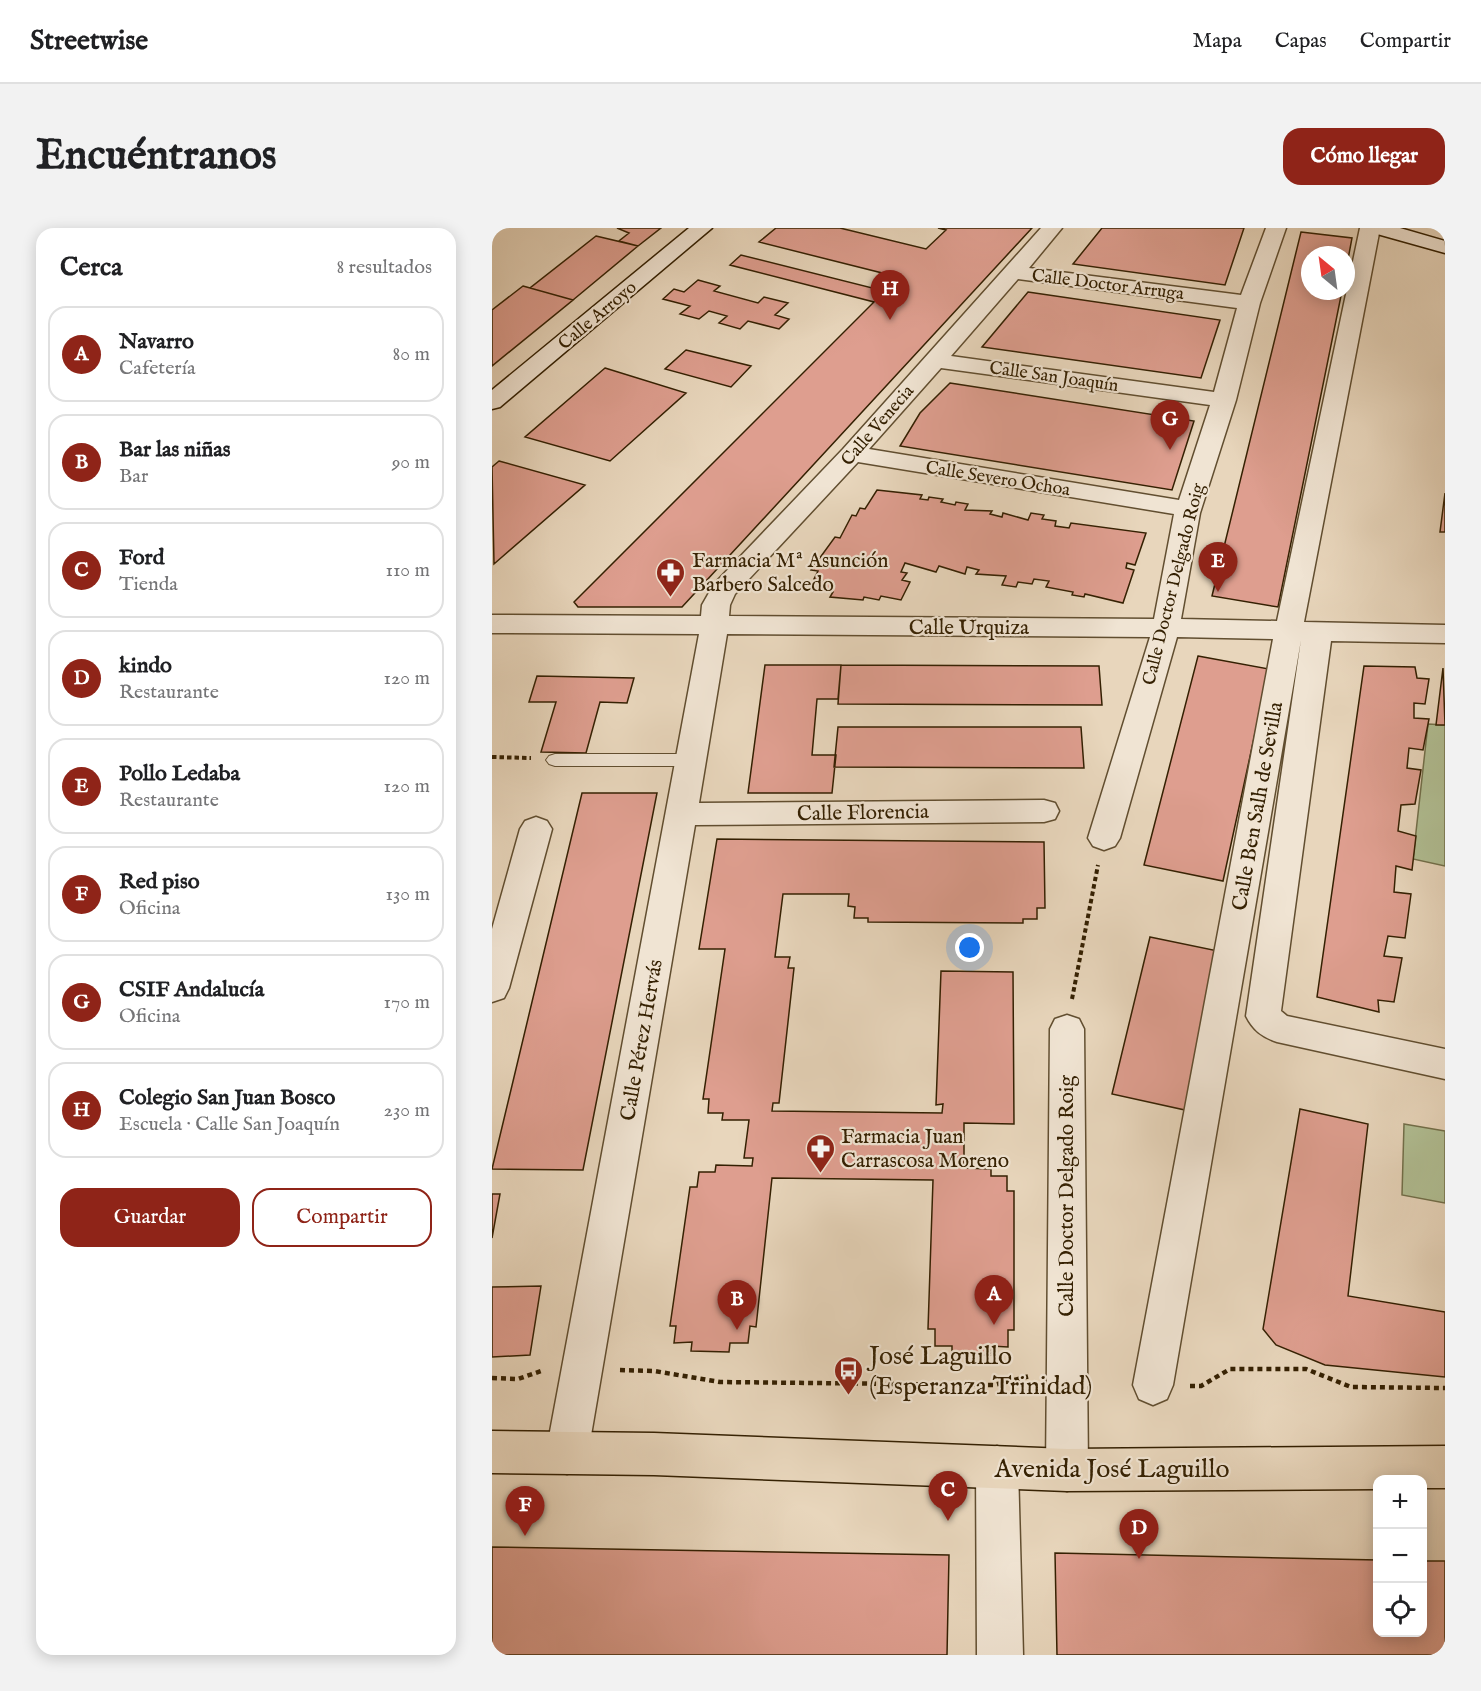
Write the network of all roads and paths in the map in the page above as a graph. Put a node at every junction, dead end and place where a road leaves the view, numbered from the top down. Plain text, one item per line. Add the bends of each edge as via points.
1 (702, 228) edge
2 (1052, 228) edge
3 (1276, 228) edge
4 (1378, 228) edge
5 (1445, 247) edge
6 (1014, 272) junction
7 (1249, 303) junction
8 (934, 360) junction
9 (1224, 400) junction
10 (492, 402) edge
11 (852, 454) junction
12 (1188, 509) junction
13 (492, 624) edge
14 (714, 627) junction
15 (1166, 628) junction
16 (1303, 631) junction
17 (1445, 634) edge
18 (492, 756) edge
19 (555, 759) joint
20 (692, 760) junction
21 (1044, 811) dead end
22 (682, 814) junction
23 (536, 830) dead end
24 (1104, 838) joint
25 (492, 988) edge
26 (1067, 1029) joint
27 (1445, 1064) edge
28 (583, 1369) junction
29 (1065, 1376) junction
30 (492, 1378) edge
31 (1153, 1385) joint
32 (1445, 1388) edge
33 (492, 1452) edge
34 (567, 1453) junction
35 (997, 1467) junction
36 (1445, 1467) edge
37 (1067, 1470) junction
38 (1000, 1655) edge

1 - 10 street, Calle Arroyo
2 - 6 street, Calle Venecia
3 - 7 street, Calle Doctor Delgado Roig
4 - 5 street
4 - 16 street, Calle Ben Salh de Sevilla
6 - 7 street, Calle Doctor Arruga
6 - 8 street, Calle Venecia
7 - 9 street, Calle Doctor Delgado Roig
8 - 9 street, Calle San Joaquín
8 - 11 street, Calle Venecia
9 - 12 street, Calle Doctor Delgado Roig
11 - 12 street, Calle Severo Ochoa
11 - 14 street, Calle Venecia via 724,590 716,604
12 - 15 street, Calle Doctor Delgado Roig
13 - 14 street, Calle Urquiza
14 - 15 street, Calle Urquiza
14 - 20 street, Calle Pérez Hervás
15 - 16 street, Calle Urquiza
15 - 24 street, Calle Doctor Delgado Roig
16 - 17 street, Calle Urquiza
16 - 27 street via 1263,1016 1277,1028
16 - 31 street, Calle Ben Salh de Sevilla
18 - 19 path
19 - 20 lane
20 - 22 street, Calle Pérez Hervás
21 - 22 street, Calle Florencia
22 - 28 street, Calle Pérez Hervás
23 - 25 street
24 - 26 path
26 - 29 street, Calle Doctor Delgado Roig
28 - 29 path via 654,1371 720,1382 994,1385 1028,1376
28 - 30 path via 551,1368 518,1379
28 - 34 street, Calle Pérez Hervás
29 - 37 street, Calle Doctor Delgado Roig
31 - 32 path via 1201,1386 1230,1369 1306,1369 1351,1387
33 - 34 main road, Avenida José Laguillo
34 - 35 main road, Avenida José Laguillo
35 - 37 main road, Avenida José Laguillo
35 - 38 street
36 - 37 main road, Avenida José Laguillo

